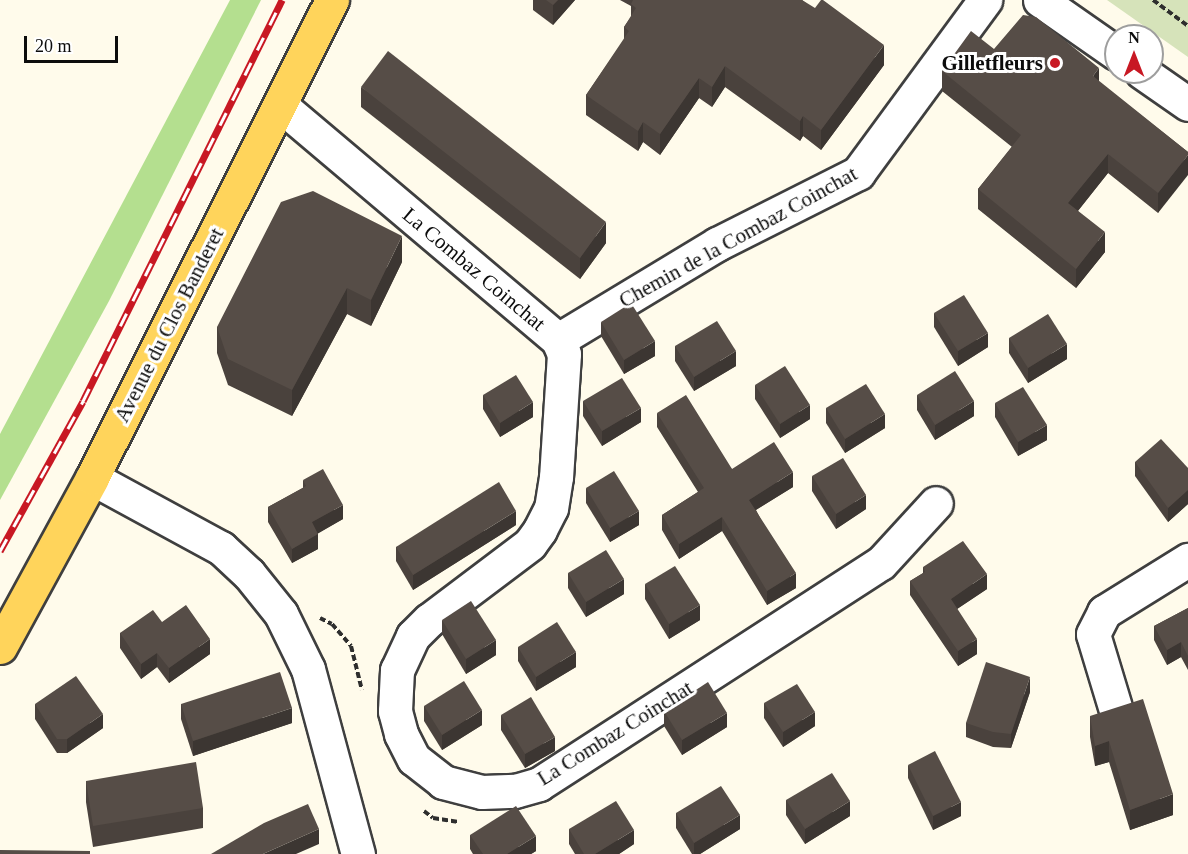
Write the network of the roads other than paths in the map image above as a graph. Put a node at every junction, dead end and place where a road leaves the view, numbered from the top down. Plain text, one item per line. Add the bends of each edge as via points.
1 (332, 0) edge
2 (985, 0) edge
3 (1040, 0) edge
4 (1104, 45) edge
5 (1159, 84) edge
6 (1188, 104) edge
7 (280, 105) junction
8 (558, 340) junction
9 (92, 478) junction
10 (936, 503) dead end
11 (1188, 560) edge
12 (0, 647) edge
13 (1115, 707) edge
14 (358, 854) edge

1 - 7 main road, Avenue du Clos Banderet
2 - 8 street, Chemin de la Combaz Coinchat via 858,173 717,244
3 - 4 street
5 - 6 street
7 - 8 street, La Combaz Coinchat
7 - 9 main road, Avenue du Clos Banderet
8 - 10 street, La Combaz Coinchat via 564,354 556,477 544,522 530,544 413,636 397,670 395,711 401,734 414,759 443,782 482,792 515,791 540,784 880,563
9 - 12 main road, Avenue du Clos Banderet
9 - 14 street via 221,548 249,574 281,614 308,669
11 - 13 street via 1104,612 1094,634

